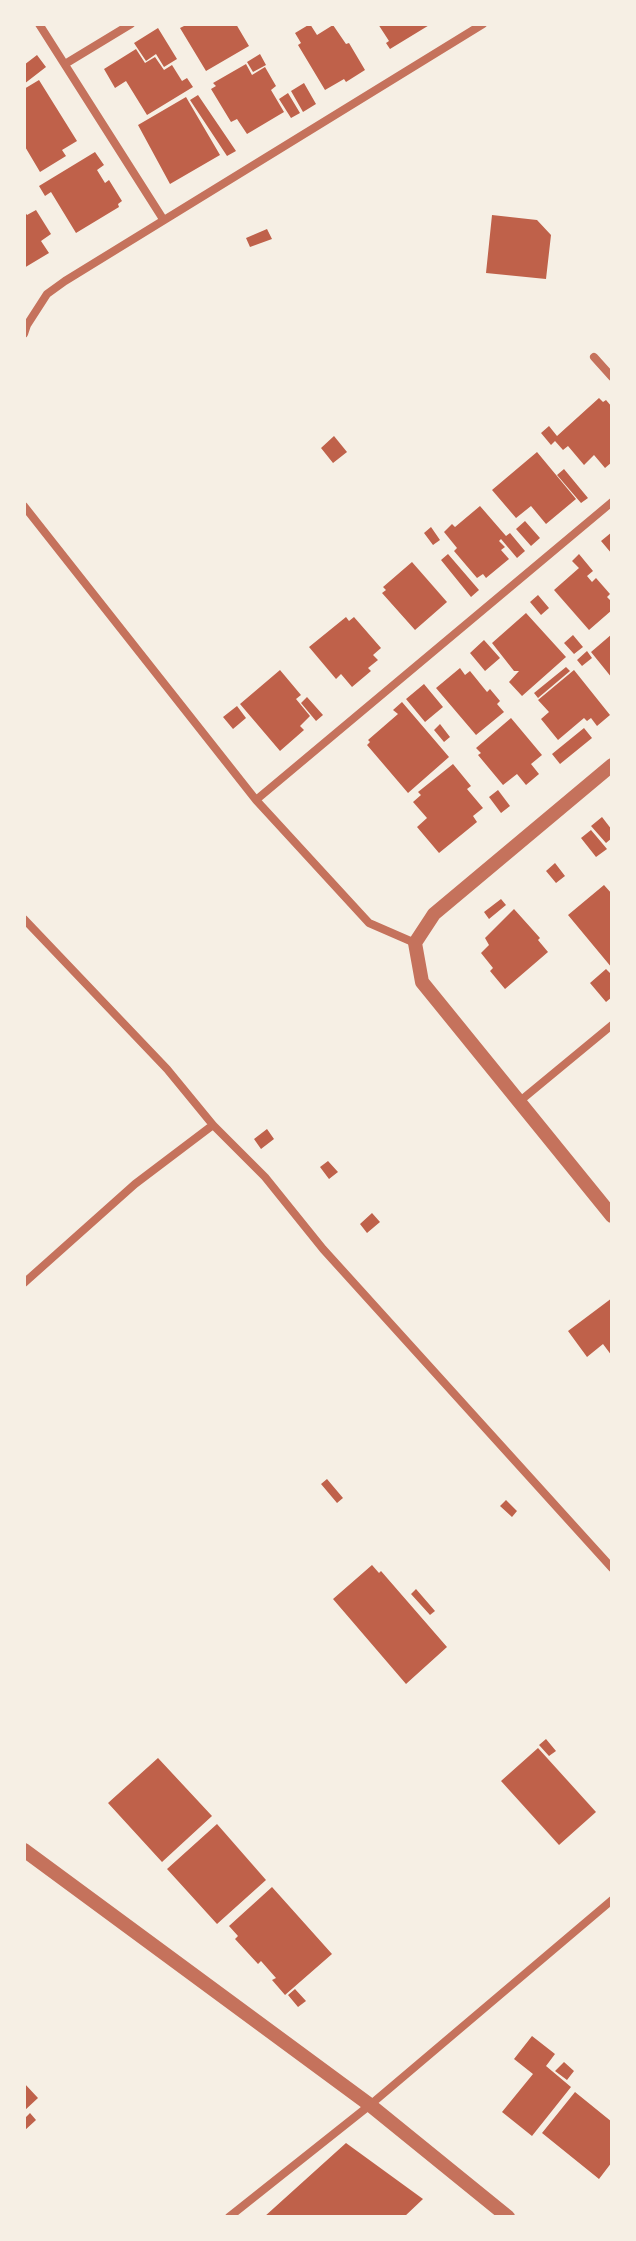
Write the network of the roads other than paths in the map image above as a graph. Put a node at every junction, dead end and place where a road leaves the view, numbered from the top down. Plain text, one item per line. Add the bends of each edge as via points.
1 (39, 24) edge
2 (131, 24) edge
3 (461, 24) edge
4 (483, 24) edge
5 (467, 33) junction
6 (65, 64) junction
7 (163, 219) junction
8 (24, 334) edge
9 (594, 357) dead end
10 (612, 377) edge
11 (612, 502) edge
12 (24, 506) edge
13 (612, 765) edge
14 (256, 800) junction
15 (24, 919) edge
16 (415, 943) junction
17 (612, 1025) edge
18 (520, 1101) junction
19 (213, 1125) junction
20 (612, 1216) edge
21 (24, 1283) edge
22 (612, 1568) edge
23 (24, 1850) edge
24 (612, 1900) edge
25 (370, 2105) junction
26 (229, 2217) edge
27 (508, 2217) edge

1 - 6 street
2 - 6 street
3 - 5 street
4 - 5 street
5 - 7 street
6 - 7 street
7 - 8 street via 47,294
9 - 10 street
11 - 14 street
12 - 14 street
13 - 16 street via 434,914
14 - 16 street via 369,923
15 - 19 street
16 - 18 street via 422,982
17 - 18 street
18 - 20 street
19 - 21 street via 135,1184
19 - 22 street
23 - 25 street
24 - 25 street
25 - 26 street
25 - 27 street

